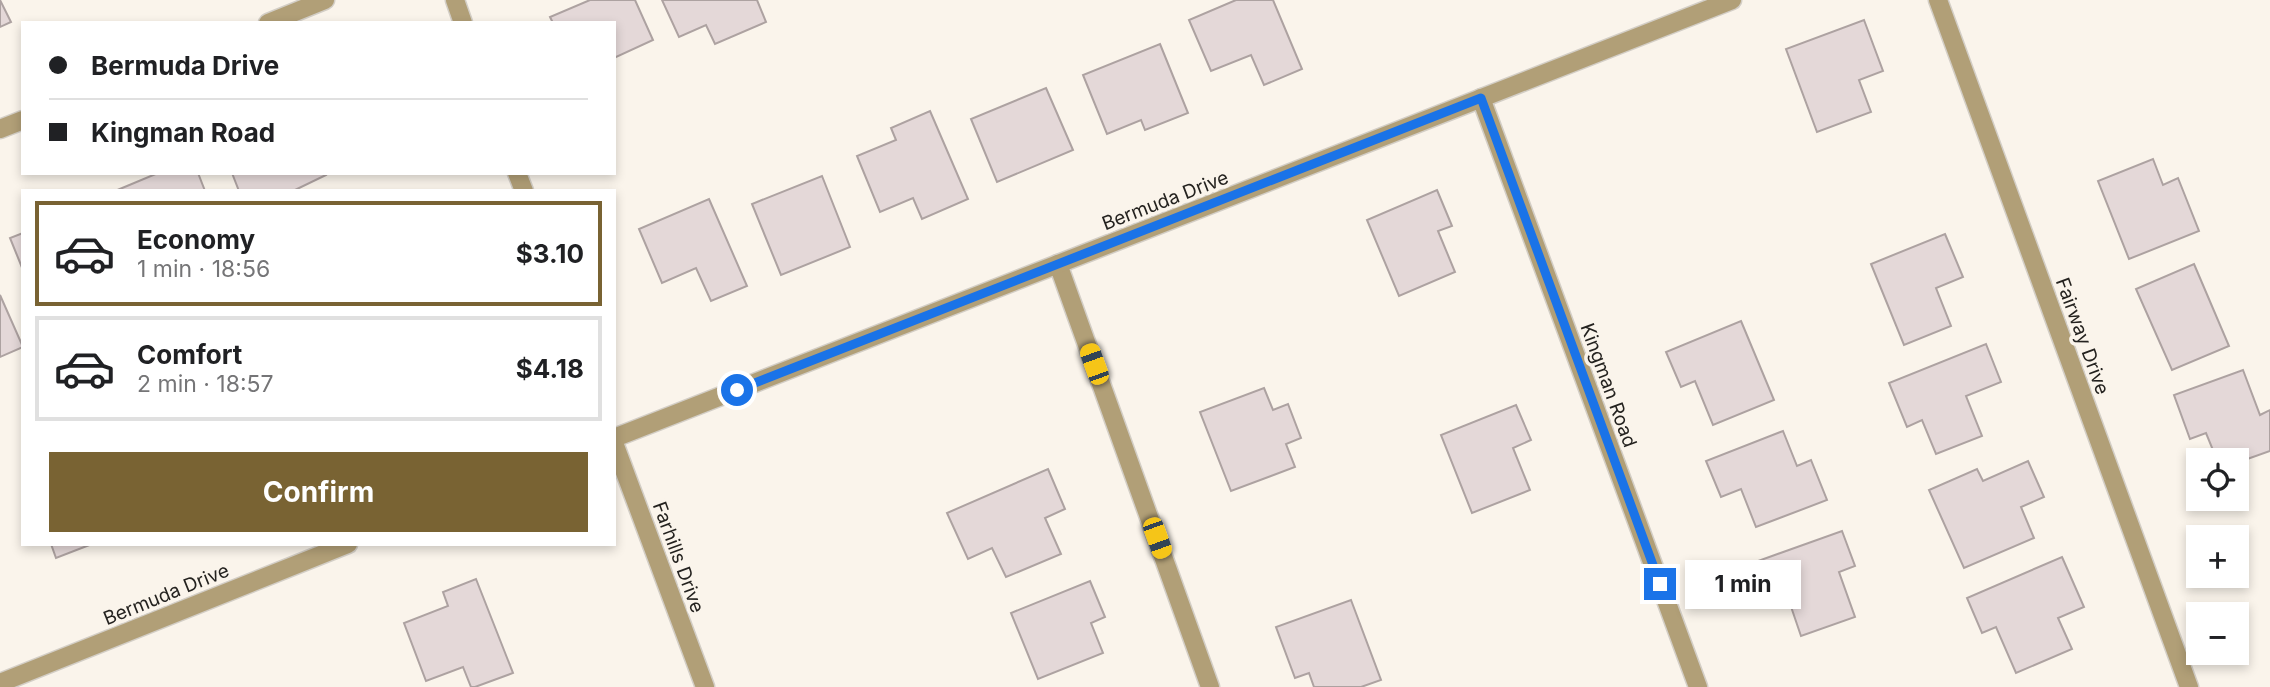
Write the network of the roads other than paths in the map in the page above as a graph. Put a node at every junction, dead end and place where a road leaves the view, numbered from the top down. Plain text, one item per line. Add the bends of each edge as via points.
1 (325, 0) edge
2 (455, 0) edge
3 (1732, 0) edge
4 (1938, 0) edge
5 (273, 21) edge
6 (462, 21) edge
7 (1481, 98) junction
8 (21, 121) edge
9 (0, 129) edge
10 (1058, 264) junction
11 (616, 439) edge
12 (616, 445) edge
13 (343, 546) edge
14 (0, 682) edge
15 (705, 687) edge
16 (1210, 687) edge
17 (1698, 687) edge
18 (2189, 687) edge

1 - 5 street
2 - 6 street
3 - 7 street, Bermuda Drive
4 - 18 street, Fairway Drive
7 - 10 street, Bermuda Drive
7 - 17 street, Kingman Road
8 - 9 street
10 - 11 street, Bermuda Drive
10 - 16 street
12 - 15 street, Farhills Drive
13 - 14 street, Bermuda Drive

